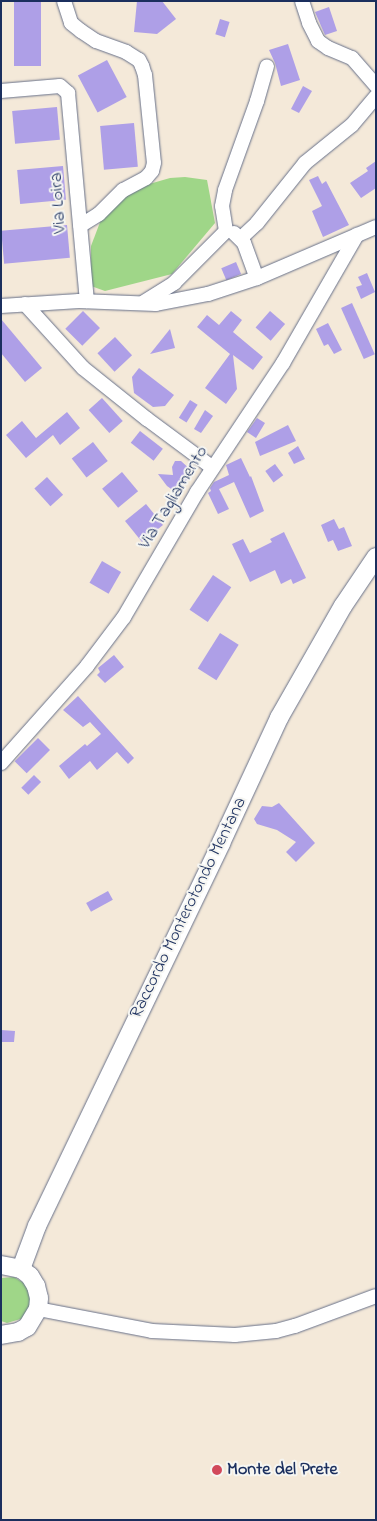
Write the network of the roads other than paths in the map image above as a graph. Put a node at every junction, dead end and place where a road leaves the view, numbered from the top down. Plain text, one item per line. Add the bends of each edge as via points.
1 (64, 1) edge
2 (302, 1) edge
3 (267, 66) dead end
4 (376, 86) edge
5 (1, 91) edge
6 (376, 96) edge
7 (80, 226) junction
8 (376, 227) edge
9 (226, 230) junction
10 (357, 235) junction
11 (241, 238) junction
12 (257, 278) junction
13 (87, 301) junction
14 (25, 304) junction
15 (142, 304) junction
16 (1, 306) edge
17 (213, 468) junction
18 (376, 557) edge
19 (1, 763) edge
20 (1, 1265) edge
21 (21, 1269) junction
22 (376, 1296) edge
23 (38, 1309) junction
24 (1, 1335) edge

1 - 7 street via 71,23 81,31 139,60 145,75 154,163 146,178 123,190 99,214
2 - 4 street via 318,41 352,58
3 - 9 street via 225,190 222,206
5 - 7 street, Via Loira via 60,86 68,93
6 - 11 street via 352,125 299,169 257,223
7 - 13 street, Via Loira
8 - 10 street
9 - 11 street
9 - 15 street via 174,283
10 - 12 street
10 - 17 street, Via Tagliamento via 283,362
11 - 12 street
12 - 15 street via 208,294
13 - 14 street
13 - 15 street
14 - 16 street
14 - 17 street via 90,374
17 - 19 street, Via Tagliamento via 112,635
18 - 21 main road, Raccordo Monterotondo Mentana via 343,606 278,718 42,1217
20 - 21 main road
21 - 23 main road via 36,1286
22 - 23 street via 296,1326 236,1336 152,1331
23 - 24 main road via 27,1327

